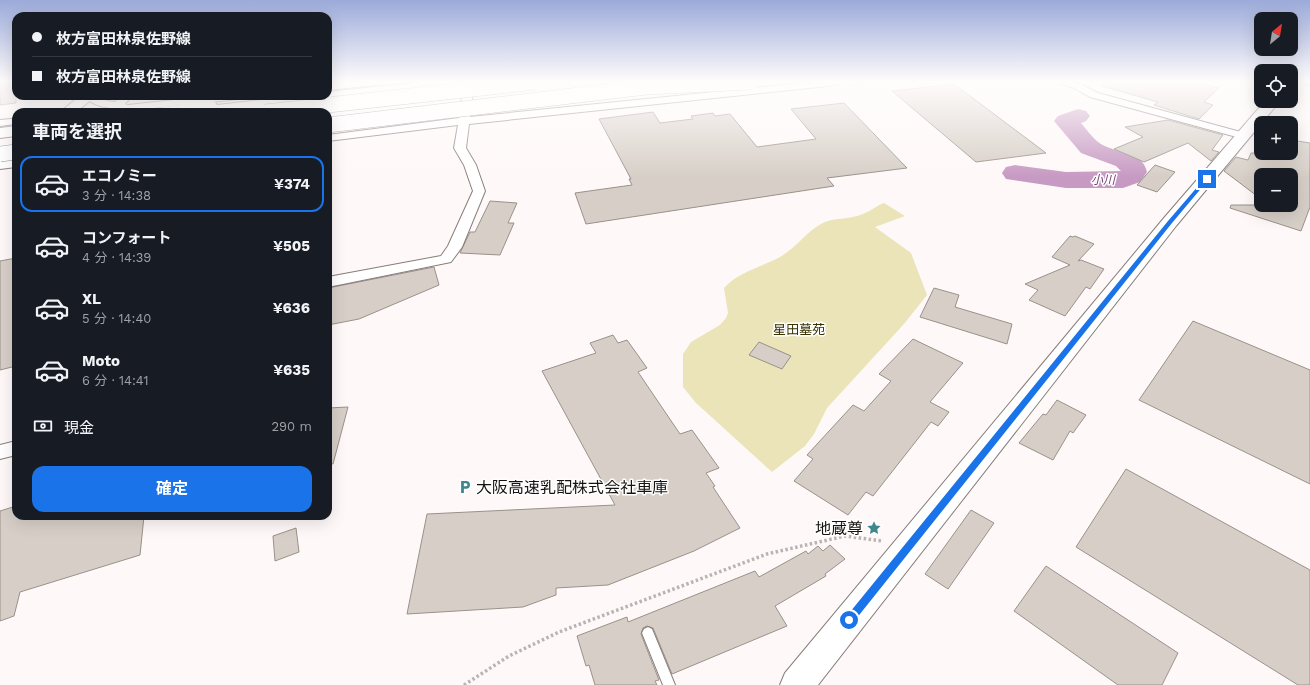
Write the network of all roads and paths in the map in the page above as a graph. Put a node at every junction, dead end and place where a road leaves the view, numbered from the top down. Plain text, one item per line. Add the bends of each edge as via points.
1 (420, 114) edge
2 (460, 114) edge
3 (464, 114) edge
4 (527, 114) edge
5 (1165, 114) edge
6 (1262, 114) edge
7 (463, 121) junction
8 (0, 123) edge
9 (332, 125) edge
10 (12, 127) edge
11 (12, 129) edge
12 (332, 129) edge
13 (0, 133) edge
14 (1244, 136) junction
15 (332, 137) edge
16 (12, 140) edge
17 (0, 142) edge
18 (12, 151) edge
19 (12, 152) edge
20 (0, 154) edge
21 (0, 161) edge
22 (12, 161) edge
23 (332, 281) edge
24 (12, 449) edge
25 (0, 452) edge
26 (911, 544) junction
27 (648, 633) dead end
28 (464, 685) edge
29 (669, 685) edge
30 (797, 685) edge

1 - 9 main road, bridge
2 - 12 main road, bridge
3 - 7 street
4 - 7 street
5 - 14 street
6 - 14 main road
7 - 15 street
7 - 23 street via 460,148 470,165 479,191 455,247 446,259
8 - 10 street
11 - 13 main road
14 - 26 main road via 1170,222
16 - 17 main road
18 - 21 main road
19 - 20 main road, bridge
21 - 22 main road
24 - 25 street
26 - 28 path via 845,536 767,554 559,632 510,656
26 - 30 main road
27 - 29 lane

